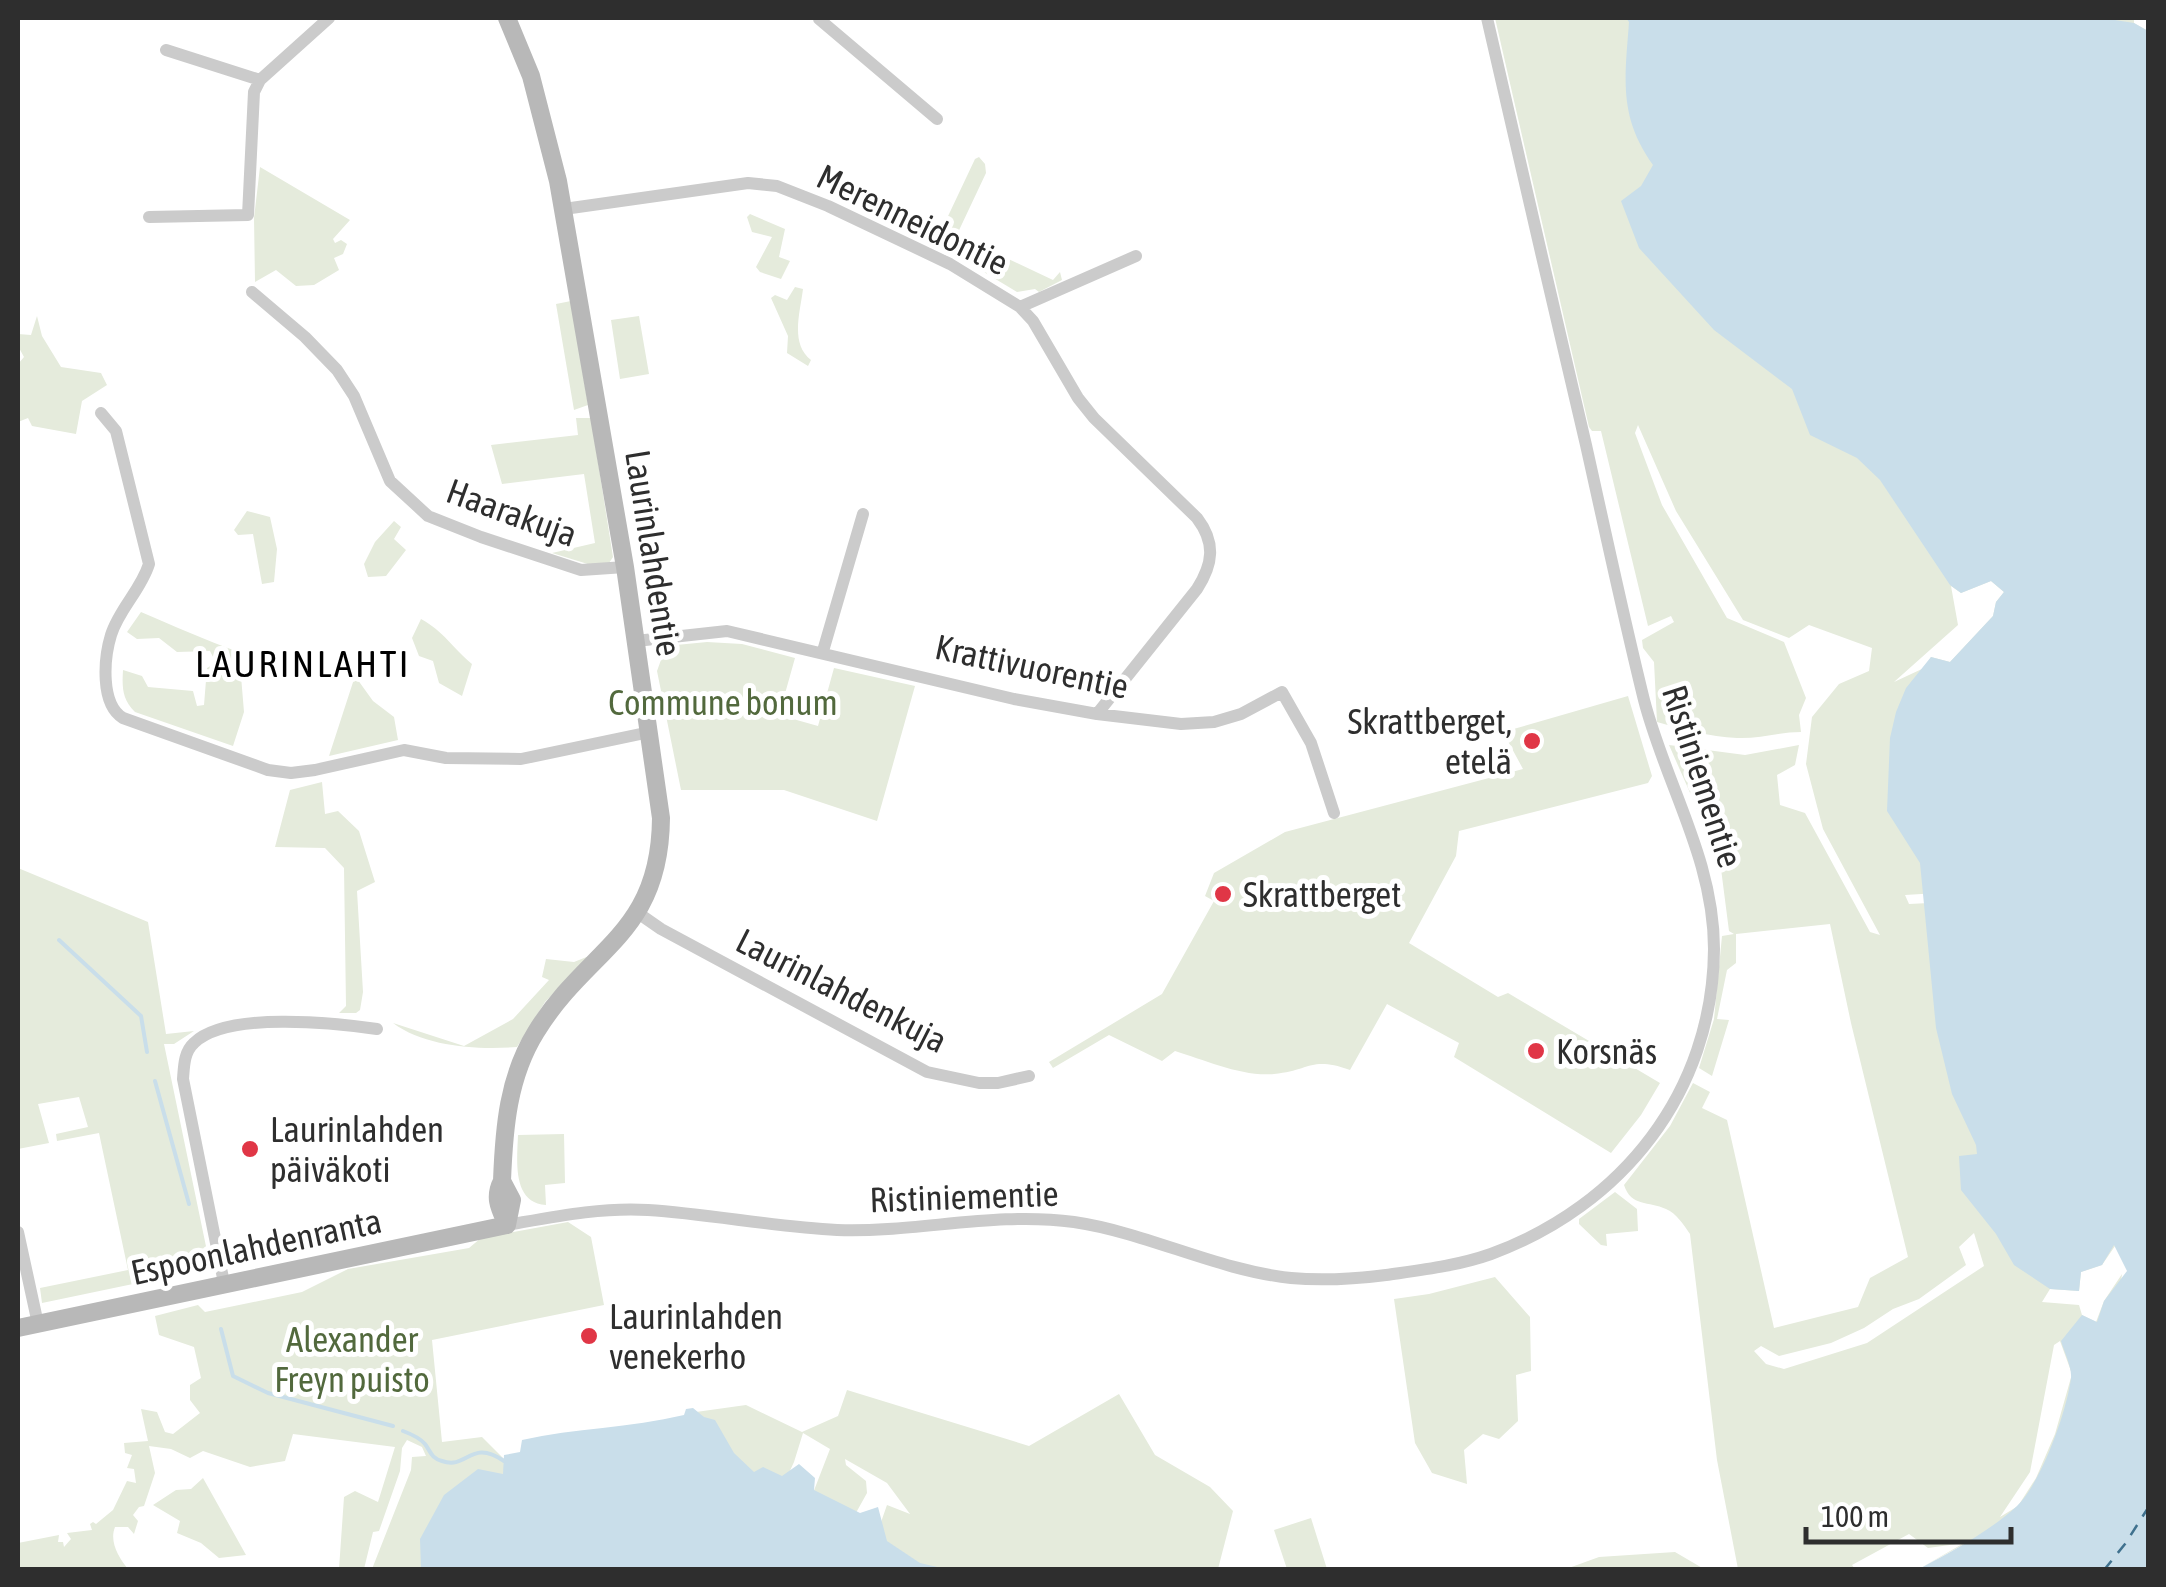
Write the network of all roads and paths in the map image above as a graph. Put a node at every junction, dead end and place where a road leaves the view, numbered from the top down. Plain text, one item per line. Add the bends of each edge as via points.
1 (329, 18) edge
2 (507, 18) edge
3 (818, 18) edge
4 (1486, 18) edge
5 (166, 50) dead end
6 (260, 80) junction
7 (937, 119) dead end
8 (564, 209) junction
9 (149, 216) dead end
10 (1136, 256) dead end
11 (252, 292) dead end
12 (1020, 307) junction
13 (102, 413) dead end
14 (862, 514) dead end
15 (624, 567) junction
16 (636, 641) junction
17 (822, 651) junction
18 (1097, 714) junction
19 (650, 732) junction
20 (1334, 812) dead end
21 (638, 913) junction
22 (377, 1029) dead end
23 (1029, 1076) dead end
24 (507, 1225) junction
25 (18, 1232) edge
26 (224, 1283) junction
27 (38, 1324) junction
28 (18, 1328) edge

1 - 6 street
2 - 8 street, Laurinlahdentie via 532,76
3 - 7 street
4 - 24 street, Ristiniementie via 1645,704 1705,869 1712,912 1714,954 1700,1040 1647,1146 1587,1202 1529,1238 1432,1269 1346,1280 1265,1274 1106,1227 1026,1218 836,1230 642,1210
5 - 6 street
6 - 9 street via 252,107 248,215
8 - 12 street, Merenneidontie via 748,183 776,186 950,264
8 - 15 street, Laurinlahdentie
10 - 12 street
11 - 15 street, Haarakuja via 337,370 390,481 428,516 581,570
12 - 18 street, Merenneidontie via 1078,398 1197,518 1210,546 1210,570 1197,590
13 - 19 street via 116,431 149,564 110,638 107,691 122,718 290,773 404,750 521,759
14 - 17 street
15 - 16 street, Laurinlahdentie
16 - 17 street, Krattivuorentie via 727,630
16 - 19 street, Laurinlahdentie
17 - 18 street, Krattivuorentie
18 - 20 street, Krattivuorentie via 1192,725 1241,714 1282,692 1311,742
19 - 21 street, Laurinlahdentie via 661,830 653,878
21 - 23 street, Laurinlahdenkuja via 927,1072 979,1083
21 - 24 street, Laurinlahdentie via 552,1008 523,1055 508,1104 502,1181 512,1200
22 - 26 street via 268,1022 208,1034 193,1044 183,1079
24 - 26 street, Espoonlahdenranta
25 - 27 street
26 - 27 street, Espoonlahdenranta
27 - 28 street, Espoonlahdenranta

